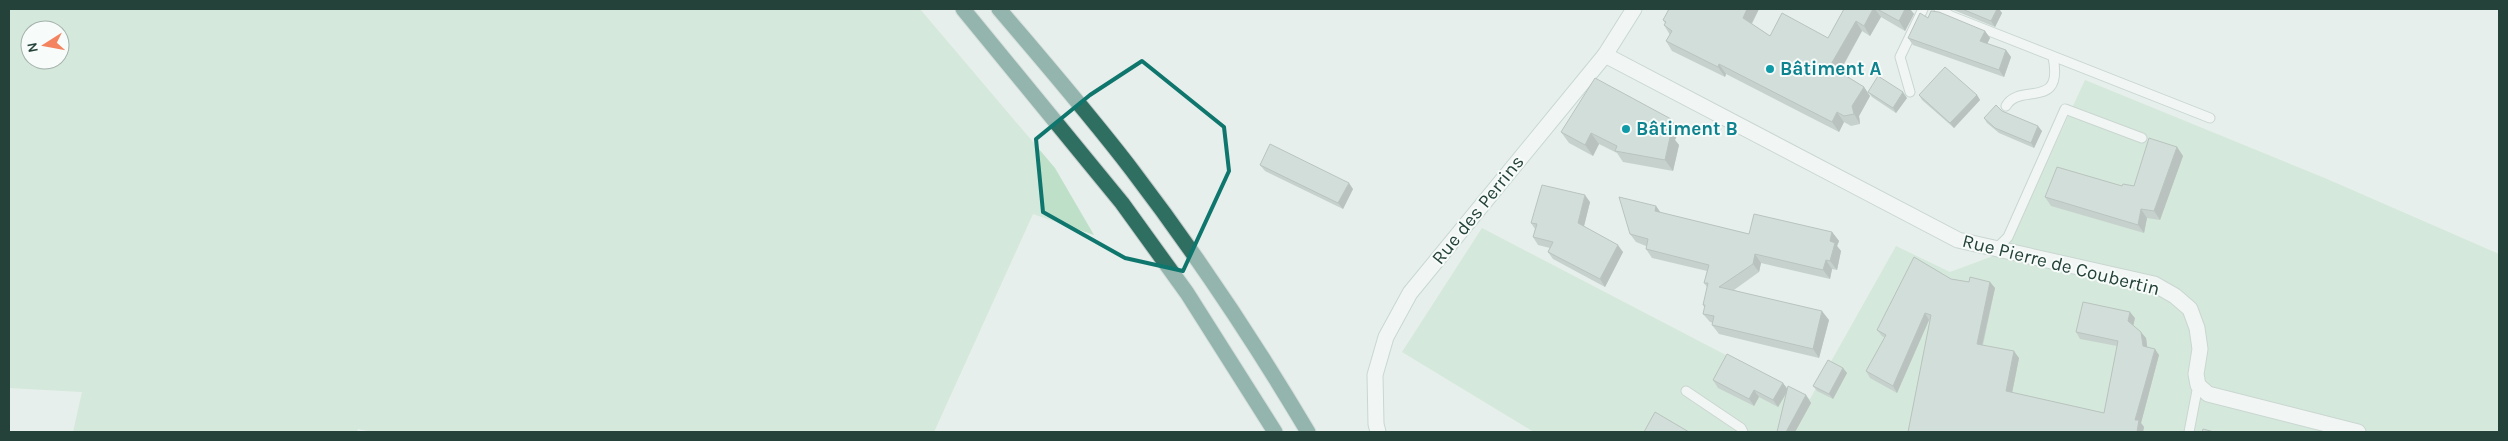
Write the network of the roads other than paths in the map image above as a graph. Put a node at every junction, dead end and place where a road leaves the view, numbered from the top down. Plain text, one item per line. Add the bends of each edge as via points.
1 (964, 9) edge
2 (999, 9) edge
3 (1634, 9) edge
4 (1923, 9) edge
5 (1939, 9) edge
6 (1605, 55) junction
7 (2053, 57) junction
8 (1910, 92) dead end
9 (2006, 106) dead end
10 (2210, 118) dead end
11 (2142, 138) dead end
12 (1995, 250) junction
13 (2198, 385) junction
14 (1686, 391) dead end
15 (1275, 432) edge
16 (1308, 432) edge
17 (1378, 432) edge
18 (1743, 432) edge
19 (2189, 432) edge
20 (2358, 432) edge

1 - 15 highway via 1122,203 1187,293
2 - 16 highway via 1132,170 1234,313
3 - 6 street, Rue des Perrins
4 - 8 lane via 1900,57
5 - 7 lane
6 - 12 street, Rue Pierre de Coubertin via 1958,240
6 - 17 street, Rue des Perrins via 1410,293 1386,337 1375,375
7 - 9 lane via 2054,81 2046,90 2038,95 2016,96
7 - 10 lane
11 - 12 lane via 2065,109 2008,236
12 - 13 street, Rue Pierre de Coubertin via 2154,284 2175,296 2190,310 2197,328 2200,349 2196,374
13 - 19 lane
13 - 20 street via 2208,394
14 - 18 lane

